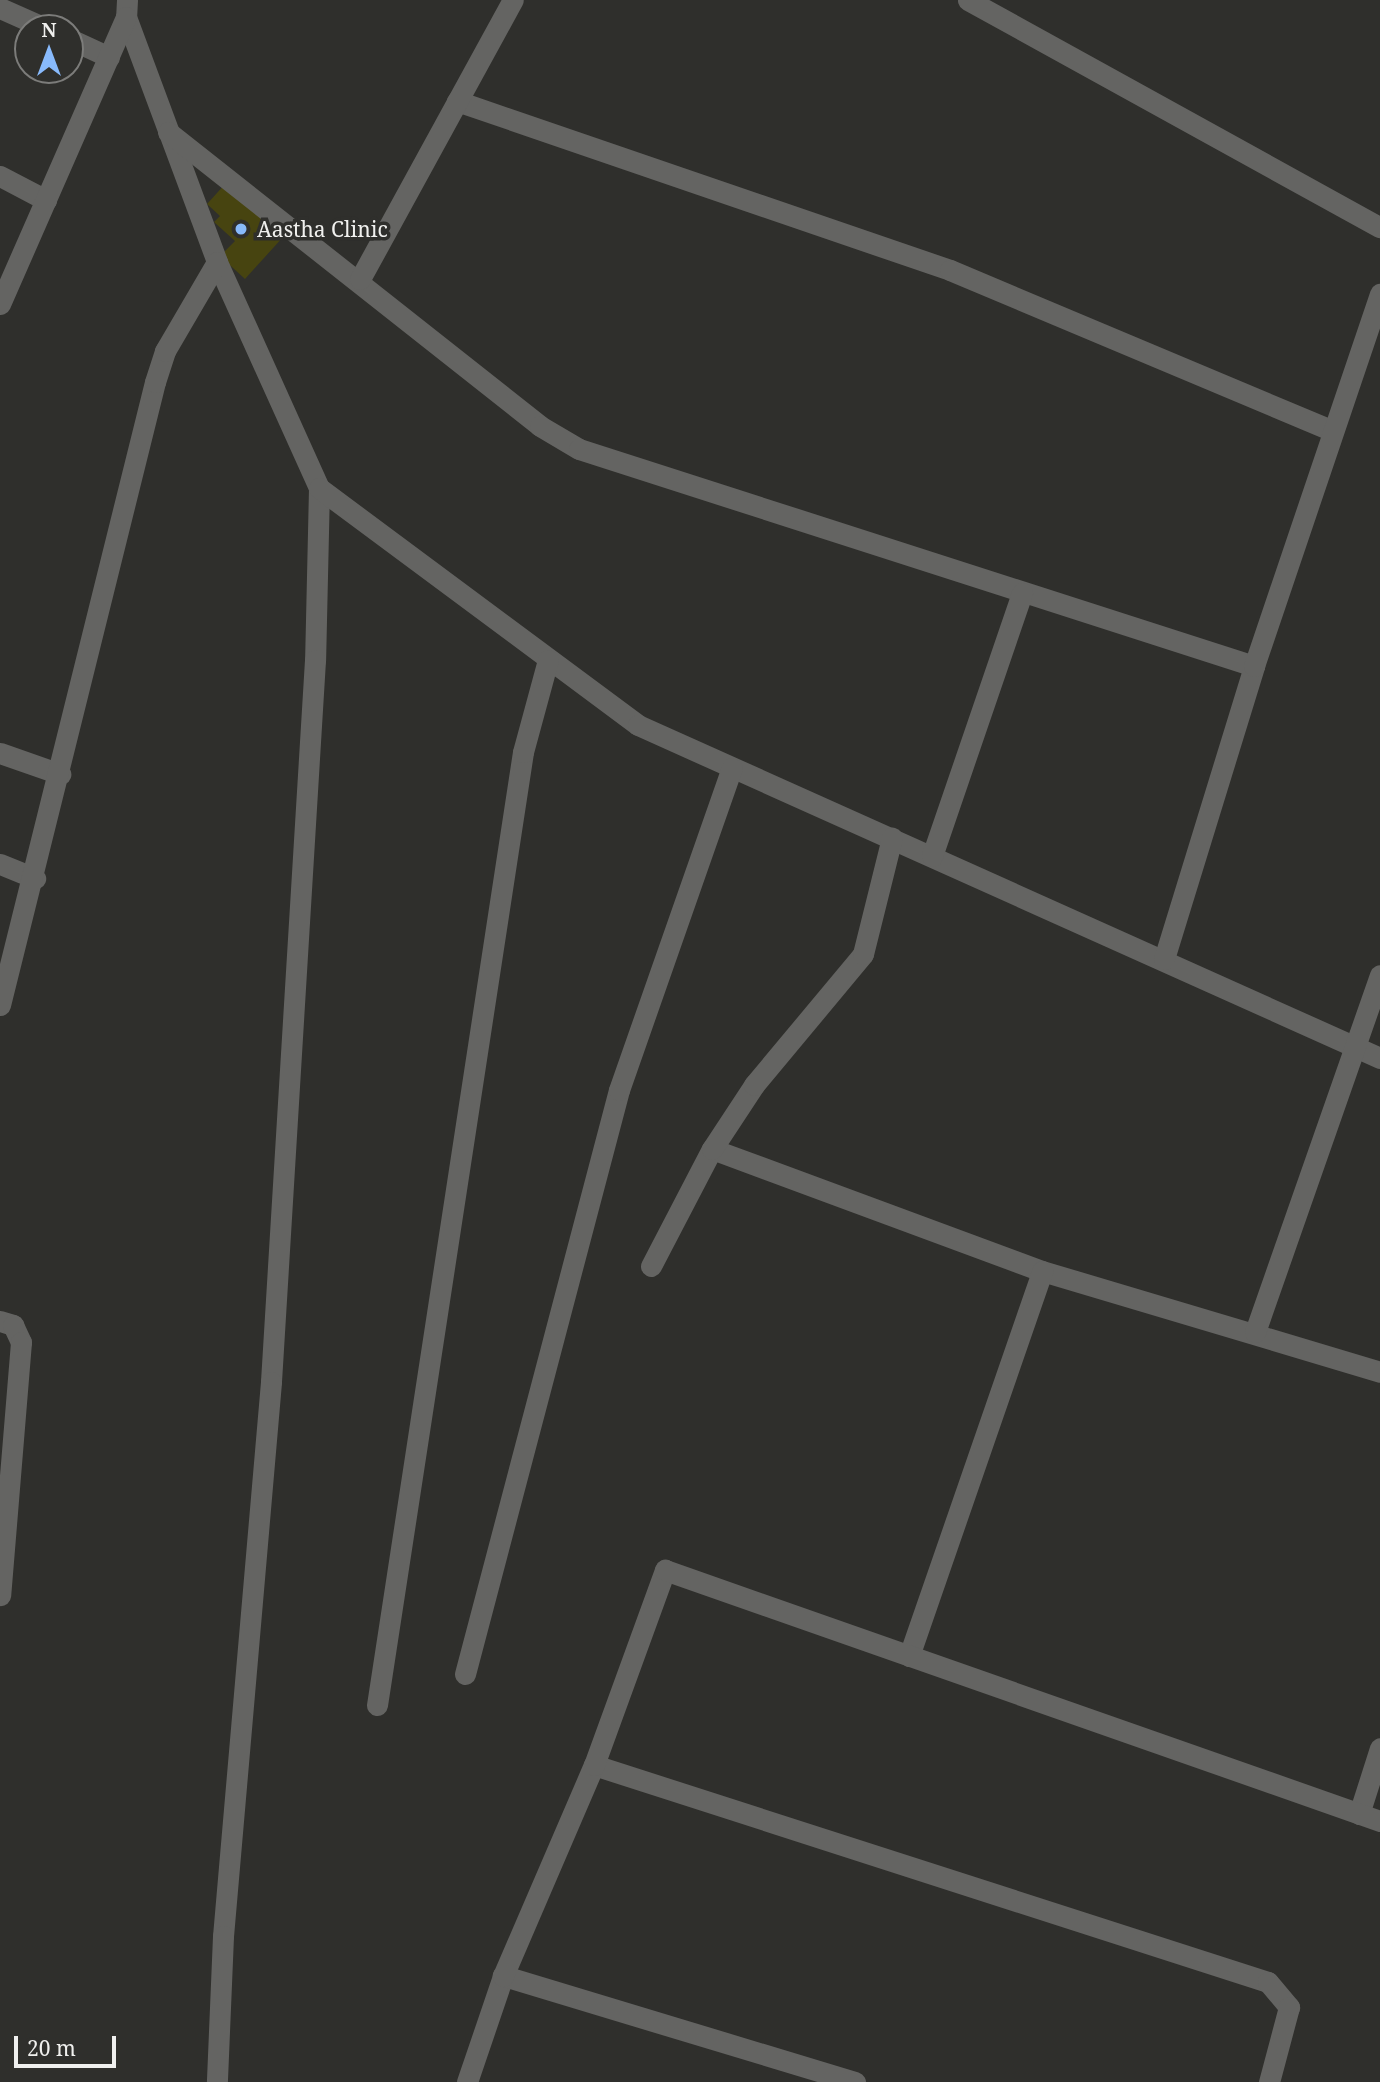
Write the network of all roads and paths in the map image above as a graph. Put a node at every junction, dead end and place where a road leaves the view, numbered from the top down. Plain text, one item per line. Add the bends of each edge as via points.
1 (513, 0) edge
2 (968, 0) edge
3 (127, 8) edge
4 (84, 45) edge
5 (109, 57) junction
6 (457, 101) junction
7 (168, 132) junction
8 (0, 176) edge
9 (46, 200) junction
10 (1380, 227) edge
11 (217, 262) junction
12 (360, 279) junction
13 (1380, 294) edge
14 (0, 304) edge
15 (1331, 430) junction
16 (319, 488) junction
17 (1022, 593) junction
18 (548, 660) junction
19 (1254, 666) junction
20 (0, 753) edge
21 (732, 768) junction
22 (60, 774) junction
23 (892, 838) junction
24 (932, 856) junction
25 (0, 864) edge
26 (34, 878) junction
27 (1164, 959) junction
28 (1380, 975) edge
29 (0, 1005) edge
30 (1353, 1046) junction
31 (1380, 1058) edge
32 (712, 1149) junction
33 (651, 1266) dead end
34 (1042, 1271) junction
35 (0, 1321) edge
36 (1255, 1332) junction
37 (1380, 1372) edge
38 (0, 1595) edge
39 (909, 1656) junction
40 (466, 1674) dead end
41 (377, 1706) dead end
42 (1380, 1748) edge
43 (594, 1765) junction
44 (1359, 1814) junction
45 (1380, 1821) edge
46 (503, 1976) junction
47 (217, 2082) edge
48 (467, 2082) edge
49 (855, 2082) edge
50 (1269, 2082) edge

1 - 6 street
2 - 10 street
3 - 5 street
3 - 7 street
4 - 5 street
5 - 9 street
6 - 12 street
6 - 15 street via 950,270
7 - 11 street
7 - 12 street
8 - 9 street
9 - 14 street
11 - 16 street
11 - 22 street via 159,365
12 - 17 street via 540,426 579,449
13 - 15 street
15 - 19 street
16 - 18 street
16 - 47 street via 315,660 271,1382 223,1936
17 - 19 street
17 - 24 street
18 - 21 street via 638,725
18 - 41 street via 523,752
19 - 27 street
20 - 22 street
21 - 23 street
21 - 40 street via 619,1090
22 - 26 street
23 - 24 street
23 - 32 street via 863,954 762,1075
24 - 27 street
25 - 26 street
26 - 29 street
27 - 30 street
28 - 30 street
30 - 31 street
30 - 36 street
32 - 33 street
32 - 34 street
34 - 36 street
34 - 39 street
35 - 38 street via 13,1325 21,1342
36 - 37 street
39 - 43 street via 665,1570
39 - 44 street
42 - 44 street
43 - 46 street
43 - 50 street via 1268,1982 1289,2007
44 - 45 street
46 - 48 street
46 - 49 street

